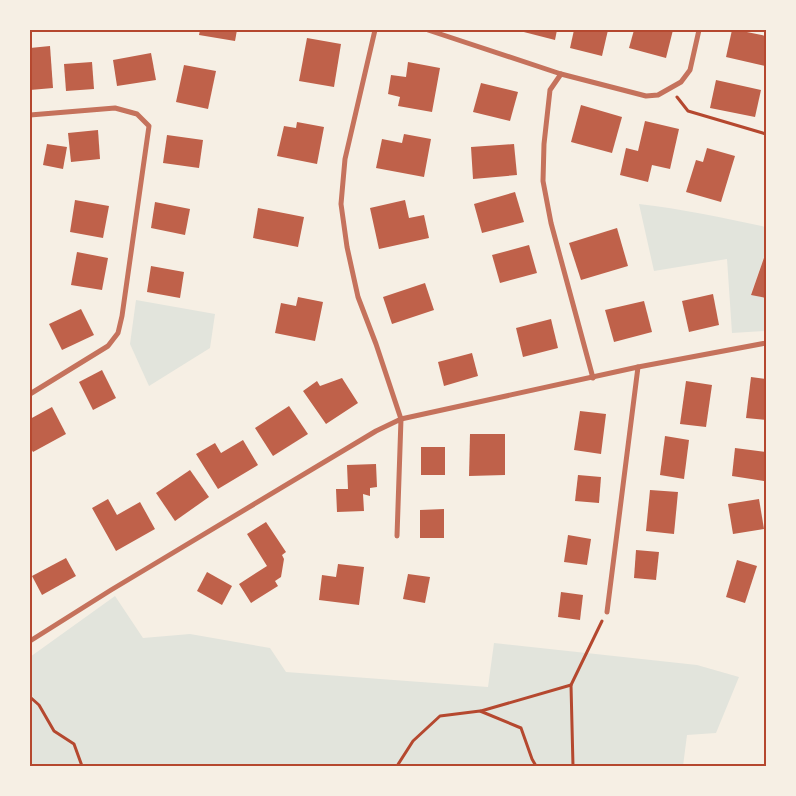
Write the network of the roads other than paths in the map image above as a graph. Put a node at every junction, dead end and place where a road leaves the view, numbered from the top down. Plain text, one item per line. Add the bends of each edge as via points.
1 (375, 30) edge
2 (428, 30) edge
3 (699, 30) edge
4 (562, 74) junction
5 (30, 115) edge
6 (766, 343) edge
7 (638, 368) junction
8 (593, 378) junction
9 (30, 394) edge
10 (401, 419) junction
11 (397, 536) dead end
12 (607, 612) road end
13 (30, 641) edge

1 - 10 street via 345,160 341,204 358,297
2 - 4 street
3 - 4 street via 690,70 681,82 658,95 646,96
4 - 8 street via 550,90 543,181
5 - 9 street via 115,108 137,114 149,126 118,333 108,346
6 - 7 street
7 - 8 street
7 - 12 street
8 - 10 street
10 - 11 street
10 - 13 street via 376,431

